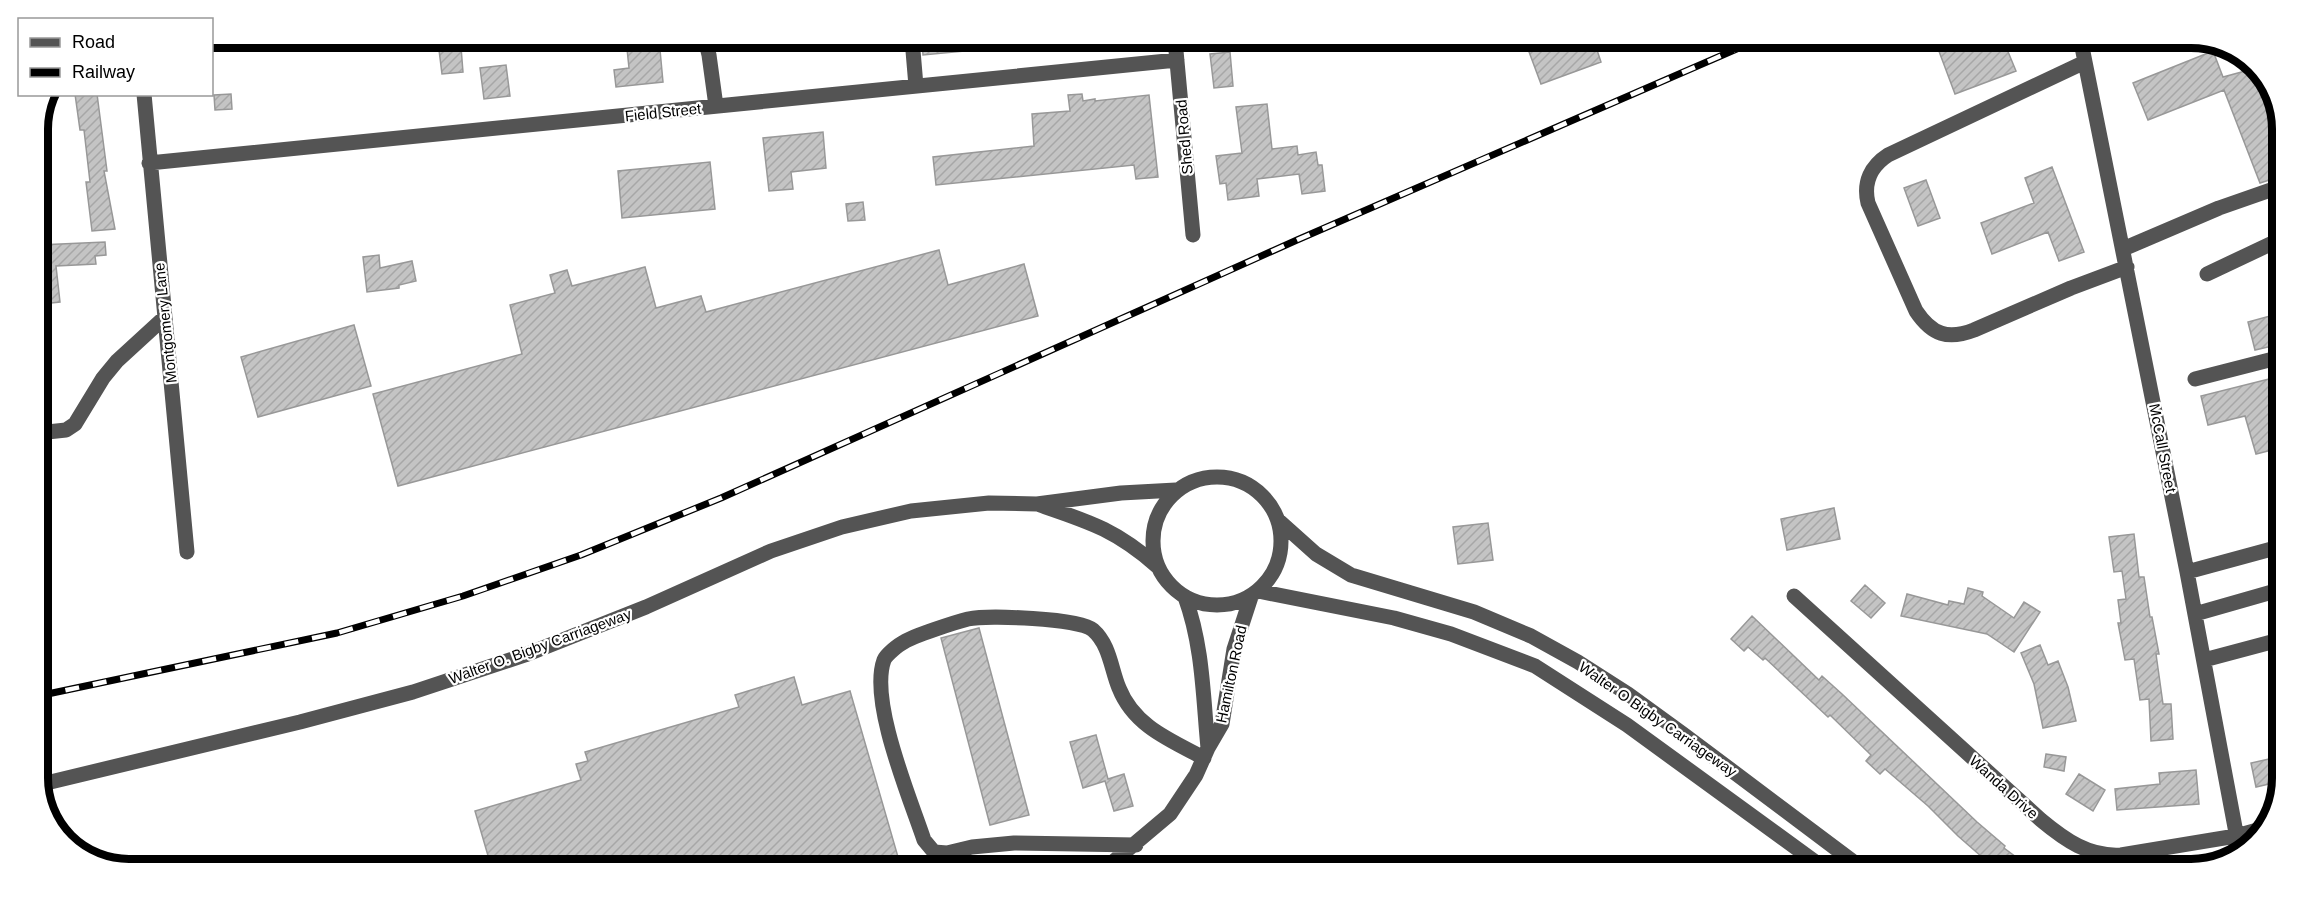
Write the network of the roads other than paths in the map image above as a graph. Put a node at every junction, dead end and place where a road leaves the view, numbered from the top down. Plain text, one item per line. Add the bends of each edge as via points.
1 (707, 48) edge
2 (913, 48) edge
3 (1176, 48) edge
4 (2082, 48) edge
5 (1177, 60) junction
6 (2085, 62) junction
7 (916, 86) junction
8 (144, 96) edge
9 (716, 106) junction
10 (149, 163) junction
11 (2272, 189) edge
12 (1193, 235) dead end
13 (2272, 244) edge
14 (2123, 249) junction
15 (2127, 267) junction
16 (2207, 274) dead end
17 (165, 317) junction
18 (2272, 359) edge
19 (2195, 379) dead end
20 (48, 432) edge
21 (1176, 490) junction
22 (1037, 504) junction
23 (1278, 520) junction
24 (2272, 549) edge
25 (187, 552) dead end
26 (1157, 566) junction
27 (2187, 572) junction
28 (2272, 592) edge
29 (1254, 594) junction
30 (1794, 596) dead end
31 (1185, 597) junction
32 (2195, 614) junction
33 (2272, 642) edge
34 (2204, 660) junction
35 (1206, 753) junction
36 (48, 783) edge
37 (2250, 832) edge
38 (2236, 836) junction
39 (1136, 844) junction
40 (2238, 844) edge
41 (1117, 859) edge
42 (1811, 859) edge
43 (1850, 859) edge

1 - 9 street
2 - 7 street
3 - 5 street, Shed Road
4 - 6 street, McCall Street
5 - 7 street, Field Street
5 - 12 street, Shed Road
6 - 14 street, McCall Street
6 - 15 street via 1888,155 1879,161 1866,183 1868,203 1916,311 1925,325 1943,334 1968,333
7 - 9 street, Field Street
8 - 10 street, Montgomery Lane
9 - 10 street, Field Street
10 - 17 street, Montgomery Lane
11 - 14 street
13 - 16 street
14 - 15 street, McCall Street
15 - 27 street, McCall Street
17 - 20 street via 117,361 75,424 66,430
17 - 25 street, Montgomery Lane
18 - 19 street
21 - 22 street, Walter O. Bigby Carriageway via 1121,492
21 - 23 street, Walter O Bigby Carriageway via 1194,480 1214,476 1235,478 1254,488
21 - 26 street, Walter O Bigby Carriageway via 1162,506 1154,525 1152,546
22 - 26 street, Walter O. Bigby Carriageway via 1112,532
22 - 36 street, Walter O. Bigby Carriageway via 989,503 911,511 842,527 771,551 547,646 413,692
23 - 29 street via 1278,559 1270,576
23 - 43 street, Walter O Bigby Carriageway via 1316,554 1351,575 1474,612 1531,636 1578,662 1674,727
24 - 27 street
26 - 31 street, Walter O Bigby Carriageway via 1168,584
27 - 32 street, McCall Street
28 - 32 street
29 - 31 street, Walter O Bigby Carriageway via 1223,605 1203,604
29 - 35 street, Hamilton Road via 1234,649 1222,724
29 - 42 street, Walter O Bigby Carriageway via 1394,618 1451,634 1535,666 1627,725
30 - 38 street, Wanda Drive via 2041,820 2076,846 2106,856
31 - 35 street, Hamilton Road via 1203,671
32 - 34 street, McCall Street
33 - 34 street
34 - 38 street, McCall Street
35 - 39 street, Hamilton Road via 1196,776 1170,814
35 - 39 street via 1162,736 1136,718 1119,688 1108,653 1093,630 1071,622 969,619 904,642 885,658 880,682 883,712 924,840 934,852 1014,843
37 - 38 street, Wanda Drive
38 - 40 street, McCall Street
39 - 41 street, Hamilton Road

